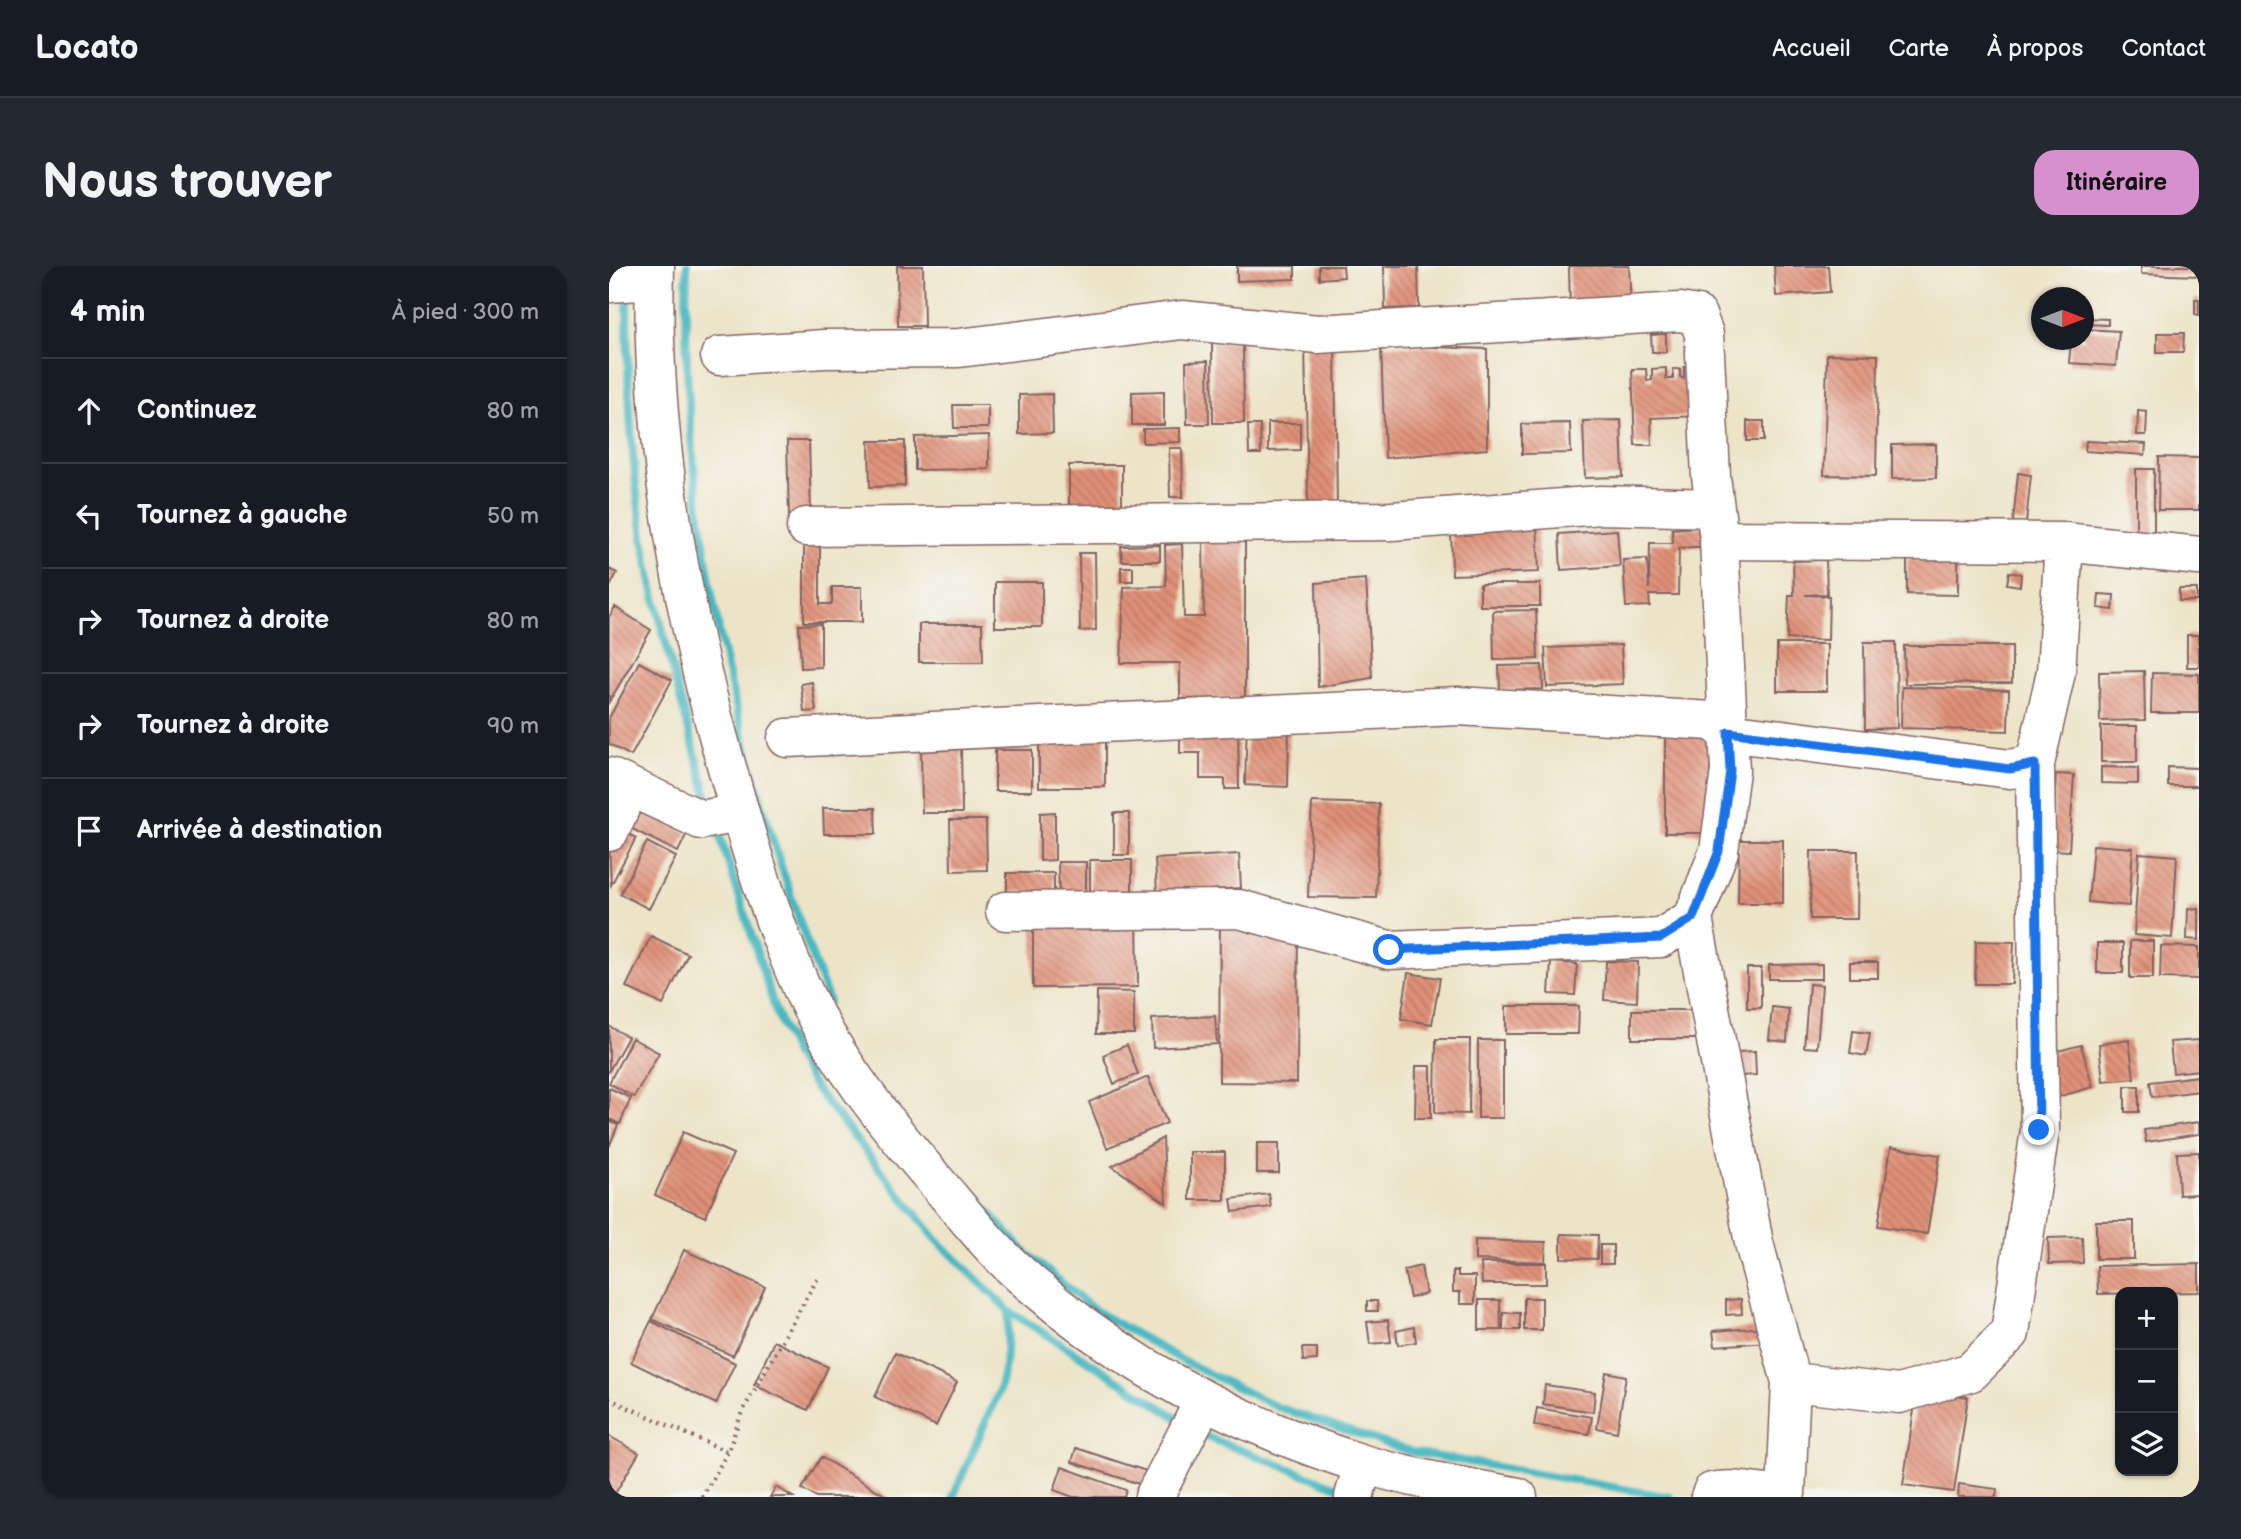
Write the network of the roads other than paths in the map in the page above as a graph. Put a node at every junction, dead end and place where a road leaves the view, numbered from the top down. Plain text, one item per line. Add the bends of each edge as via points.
1 (655, 273) edge
2 (609, 284) edge
3 (720, 356) dead end
4 (1717, 524) junction
5 (806, 527) dead end
6 (2064, 542) junction
7 (2199, 556) edge
8 (1728, 732) junction
9 (787, 738) dead end
10 (2035, 764) junction
11 (619, 782) edge
12 (740, 813) junction
13 (609, 832) edge
14 (1005, 911) dead end
15 (1693, 918) junction
16 (1791, 1382) junction
17 (1204, 1401) junction
18 (1359, 1480) edge
19 (1154, 1497) edge
20 (1518, 1497) edge
21 (1710, 1497) edge

1 - 2 street
1 - 12 street via 666,496 679,577
3 - 4 street via 824,349 958,348 1182,320 1318,334 1680,312 1697,315 1704,334
4 - 5 street via 1601,506 1392,520
4 - 6 street
4 - 8 street
6 - 7 street
6 - 10 street via 2056,671
8 - 9 street via 1712,721 1458,706
8 - 10 street via 2010,769
8 - 15 street via 1730,771 1719,851
10 - 16 street via 2039,1130 2010,1333 1971,1372 1899,1394
11 - 12 street via 701,820
11 - 13 street
12 - 17 street via 804,992 835,1051 882,1119 1027,1281 1103,1342
14 - 15 street via 1238,909 1389,950 1661,938
15 - 16 street via 1754,1243
16 - 21 street via 1786,1494 1766,1496 1728,1488 1712,1492
17 - 18 street via 1286,1436
17 - 19 street
18 - 20 street

